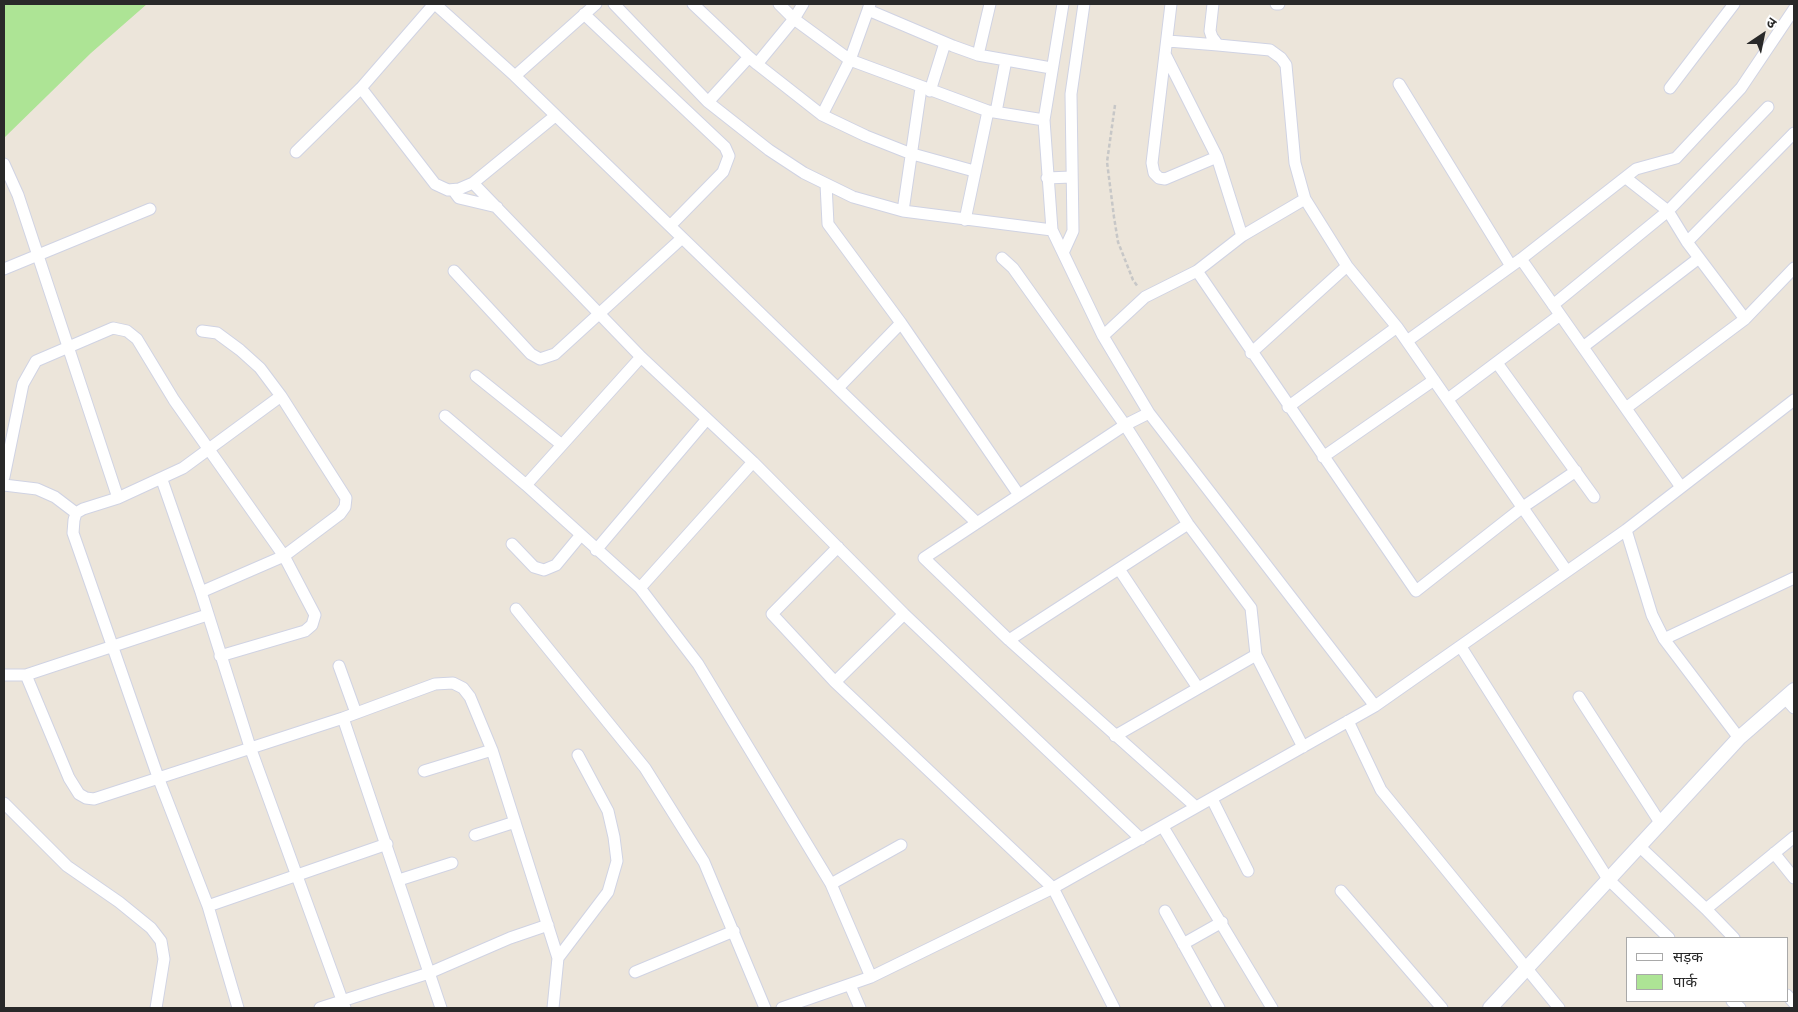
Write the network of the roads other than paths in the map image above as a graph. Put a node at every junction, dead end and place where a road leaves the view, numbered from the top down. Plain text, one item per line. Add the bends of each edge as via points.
1 (614, 4) edge
2 (693, 4) edge
3 (779, 4) edge
4 (803, 4) edge
5 (990, 4) edge
6 (1171, 4) edge
7 (1212, 4) edge
8 (1734, 4) edge
9 (439, 5) edge
10 (1073, 6) edge
11 (869, 7) edge
12 (590, 9) edge
13 (1794, 9) edge
14 (794, 19) junction
15 (1168, 41) junction
16 (945, 43) junction
17 (1218, 45) junction
18 (1068, 48) junction
19 (978, 55) junction
20 (1166, 56) junction
21 (850, 60) junction
22 (1006, 60) junction
23 (753, 61) junction
24 (1052, 68) junction
25 (515, 76) junction
26 (1399, 84) dead end
27 (361, 88) junction
28 (1670, 88) dead end
29 (925, 89) junction
30 (708, 102) junction
31 (1768, 107) dead end
32 (992, 111) junction
33 (822, 115) junction
34 (554, 116) junction
35 (1044, 120) junction
36 (1794, 133) edge
37 (296, 152) dead end
38 (909, 153) junction
39 (1217, 157) junction
40 (4, 164) edge
41 (974, 171) junction
42 (1060, 178) junction
43 (1626, 178) junction
44 (473, 183) junction
45 (826, 184) junction
46 (453, 190) junction
47 (1304, 199) junction
48 (497, 208) junction
49 (150, 209) dead end
50 (903, 211) junction
51 (1668, 211) junction
52 (965, 220) junction
53 (670, 226) junction
54 (1052, 230) junction
55 (1242, 236) junction
56 (681, 239) junction
57 (1687, 242) junction
58 (1063, 253) junction
59 (38, 254) junction
60 (1002, 258) dead end
61 (1699, 258) junction
62 (1521, 259) junction
63 (1347, 266) junction
64 (1512, 266) junction
65 (1794, 268) edge
66 (4, 269) edge
67 (454, 271) dead end
68 (1197, 271) junction
69 (1553, 305) junction
70 (600, 315) junction
71 (1560, 315) junction
72 (1745, 319) junction
73 (901, 323) junction
74 (1397, 327) junction
75 (202, 331) dead end
76 (1103, 336) junction
77 (1407, 341) junction
78 (70, 346) junction
79 (1583, 347) junction
80 (1251, 353) junction
81 (641, 357) junction
82 (1497, 363) junction
83 (476, 376) dead end
84 (1434, 380) junction
85 (838, 388) junction
86 (281, 396) junction
87 (1448, 399) junction
88 (1794, 400) edge
89 (1288, 407) junction
90 (1626, 408) junction
91 (1149, 413) junction
92 (445, 416) dead end
93 (707, 419) junction
94 (1125, 425) junction
95 (562, 445) junction
96 (208, 451) junction
97 (1323, 457) junction
98 (753, 462) junction
99 (1576, 471) junction
100 (4, 477) edge
101 (162, 480) junction
102 (4, 485) edge
103 (526, 485) junction
104 (1681, 487) junction
105 (1019, 495) junction
106 (1594, 497) dead end
107 (118, 498) junction
108 (1523, 507) junction
109 (76, 513) junction
110 (977, 523) junction
111 (1188, 524) junction
112 (1626, 530) junction
113 (580, 536) junction
114 (512, 544) dead end
115 (838, 547) junction
116 (596, 550) junction
117 (284, 556) junction
118 (1119, 569) junction
119 (1566, 570) junction
120 (1794, 578) edge
121 (640, 588) junction
122 (201, 592) junction
123 (516, 609) dead end
124 (207, 614) junction
125 (904, 614) junction
126 (1664, 639) junction
127 (1009, 640) junction
128 (113, 646) junction
129 (1461, 647) junction
130 (1256, 655) junction
131 (220, 656) junction
132 (339, 666) dead end
133 (4, 675) edge
134 (26, 675) junction
135 (835, 682) junction
136 (1198, 688) junction
137 (1579, 697) dead end
138 (1791, 699) edge
139 (1374, 706) junction
140 (356, 713) junction
141 (343, 718) junction
142 (1348, 721) junction
143 (1115, 736) junction
144 (1740, 738) junction
145 (250, 747) junction
146 (1303, 747) junction
147 (492, 750) junction
148 (578, 755) dead end
149 (424, 771) dead end
150 (158, 777) junction
151 (1212, 799) junction
152 (4, 803) edge
153 (1196, 807) junction
154 (515, 822) junction
155 (1662, 824) junction
156 (1163, 827) junction
157 (475, 835) dead end
158 (1794, 837) edge
159 (1141, 839) junction
160 (387, 844) junction
161 (901, 845) dead end
162 (1640, 846) junction
163 (1774, 853) junction
164 (452, 863) dead end
165 (1248, 871) dead end
166 (298, 875) junction
167 (1794, 878) edge
168 (1608, 879) junction
169 (399, 880) junction
170 (831, 884) junction
171 (1053, 888) junction
172 (1341, 891) dead end
173 (208, 906) junction
174 (1706, 909) junction
175 (1164, 911) dead end
176 (1222, 922) junction
177 (548, 925) junction
178 (734, 931) junction
179 (1667, 937) edge
180 (1733, 937) edge
181 (1183, 944) junction
182 (558, 958) junction
183 (1526, 969) junction
184 (635, 972) dead end
185 (429, 973) junction
186 (871, 977) junction
187 (850, 986) junction
188 (344, 1004) edge
189 (156, 1008) edge
190 (238, 1008) edge
191 (320, 1008) edge
192 (441, 1008) edge
193 (553, 1008) edge
194 (764, 1008) edge
195 (782, 1008) edge
196 (860, 1008) edge
197 (1114, 1008) edge
198 (1219, 1008) edge
199 (1272, 1008) edge
200 (1442, 1008) edge
201 (1490, 1008) edge
202 (1559, 1008) edge

1 - 30 street
2 - 23 street
3 - 14 street
4 - 14 street
5 - 19 street
6 - 15 street
7 - 17 street via 1210,31
8 - 28 street
9 - 25 street
9 - 27 street
10 - 18 street
10 - 18 street
11 - 16 street
11 - 21 street
12 - 25 street
12 - 53 street via 725,146 729,156 723,172
13 - 43 street via 1741,88 1676,158 1636,169
14 - 21 street
14 - 23 street
15 - 17 street
15 - 20 street
16 - 19 street
16 - 29 street
17 - 47 street via 1270,50 1286,65 1295,163
18 - 24 street
18 - 42 street via 1071,94
19 - 22 street
20 - 39 street
20 - 39 street via 1152,163 1154,173 1165,179
21 - 29 street
21 - 33 street
22 - 24 street
22 - 32 street
23 - 30 street
23 - 33 street
24 - 35 street
25 - 34 street
26 - 64 street
27 - 37 street
27 - 46 street via 435,184
29 - 32 street
29 - 38 street
30 - 45 street via 769,150
31 - 51 street
32 - 35 street
32 - 41 street
33 - 38 street
34 - 44 street
34 - 53 street
35 - 42 street
36 - 57 street
38 - 41 street
38 - 50 street
39 - 55 street
40 - 59 street
41 - 52 street
42 - 54 street
42 - 58 street via 1073,231
43 - 51 street
43 - 62 street
44 - 46 street
44 - 48 street
45 - 50 street via 853,197
45 - 73 street via 828,224
46 - 48 street via 459,198
47 - 55 street
47 - 63 street
48 - 70 street
49 - 59 street
50 - 52 street
51 - 57 street
51 - 69 street
52 - 54 street
53 - 56 street
54 - 58 street
55 - 68 street
56 - 70 street
56 - 85 street
57 - 61 street
58 - 76 street
59 - 66 street
59 - 78 street
60 - 94 street via 1013,268
61 - 72 street
61 - 79 street
62 - 64 street
62 - 69 street
63 - 74 street
63 - 80 street
64 - 77 street
65 - 72 street
67 - 70 street via 531,354 540,359 555,354
68 - 76 street via 1145,296
68 - 80 street
69 - 71 street
70 - 81 street
71 - 79 street
71 - 82 street
72 - 90 street
73 - 85 street
73 - 105 street
74 - 77 street
74 - 89 street
75 - 86 street via 217,333 240,350 260,368
76 - 91 street
77 - 84 street
78 - 96 street via 113,328 127,331 137,339
78 - 100 street via 36,361 30,370 23,384
78 - 107 street
79 - 90 street
80 - 89 street
81 - 93 street
81 - 95 street
82 - 87 street
82 - 99 street
83 - 95 street
84 - 87 street
84 - 97 street
85 - 110 street
86 - 96 street
86 - 117 street via 346,498 340,514
87 - 108 street
88 - 104 street
89 - 97 street
90 - 104 street
91 - 94 street
91 - 139 street
92 - 103 street
93 - 98 street
93 - 116 street
94 - 105 street
94 - 111 street
95 - 103 street
96 - 101 street
96 - 117 street
97 - 108 street via 1416,591
98 - 115 street
98 - 121 street
99 - 106 street
99 - 108 street
101 - 107 street
101 - 122 street
102 - 109 street via 37,489 55,497
103 - 113 street
104 - 112 street
105 - 110 street
107 - 109 street
108 - 119 street
109 - 128 street via 73,532
110 - 127 street via 924,558
111 - 118 street
111 - 130 street via 1251,608
112 - 119 street
112 - 126 street via 1652,615
113 - 114 street via 556,565 544,570 534,567
113 - 116 street
115 - 125 street
115 - 135 street via 772,614
116 - 121 street
117 - 122 street
117 - 131 street via 315,615 312,625 306,631
118 - 127 street
118 - 136 street
119 - 129 street
120 - 126 street
121 - 170 street via 698,664
122 - 124 street
123 - 178 street via 645,768 704,862
124 - 128 street
124 - 131 street
125 - 135 street
125 - 159 street
126 - 144 street
127 - 143 street
128 - 134 street
128 - 150 street
129 - 139 street
129 - 168 street
130 - 136 street
130 - 146 street
131 - 145 street
132 - 140 street
133 - 134 street
134 - 150 street via 69,778 79,794 86,798 102,797
135 - 171 street
136 - 143 street
137 - 155 street
138 - 144 street
139 - 142 street
140 - 141 street
140 - 147 street via 435,684 453,683 470,697
141 - 145 street
141 - 160 street
142 - 146 street
142 - 183 street via 1381,790
143 - 153 street
144 - 155 street
145 - 150 street
145 - 166 street
146 - 151 street
147 - 149 street
147 - 154 street
148 - 182 street via 608,811 617,862 608,892
150 - 173 street
151 - 153 street
151 - 165 street
152 - 189 street via 67,866 152,928 161,941 164,959
153 - 156 street
154 - 157 street
154 - 177 street
155 - 162 street
156 - 159 street
156 - 176 street
158 - 163 street
159 - 171 street
160 - 166 street
160 - 169 street
161 - 170 street
162 - 168 street
162 - 174 street
163 - 167 street
163 - 174 street
164 - 169 street
166 - 173 street
166 - 188 street
168 - 179 street
168 - 183 street
169 - 185 street
170 - 186 street
171 - 186 street
171 - 197 street
172 - 200 street
173 - 190 street
174 - 180 street
175 - 181 street
176 - 181 street
176 - 199 street
177 - 182 street
177 - 185 street
178 - 184 street
178 - 194 street
181 - 198 street
182 - 193 street
183 - 201 street
183 - 202 street
185 - 188 street
185 - 192 street
186 - 187 street
187 - 195 street
187 - 196 street
188 - 191 street

